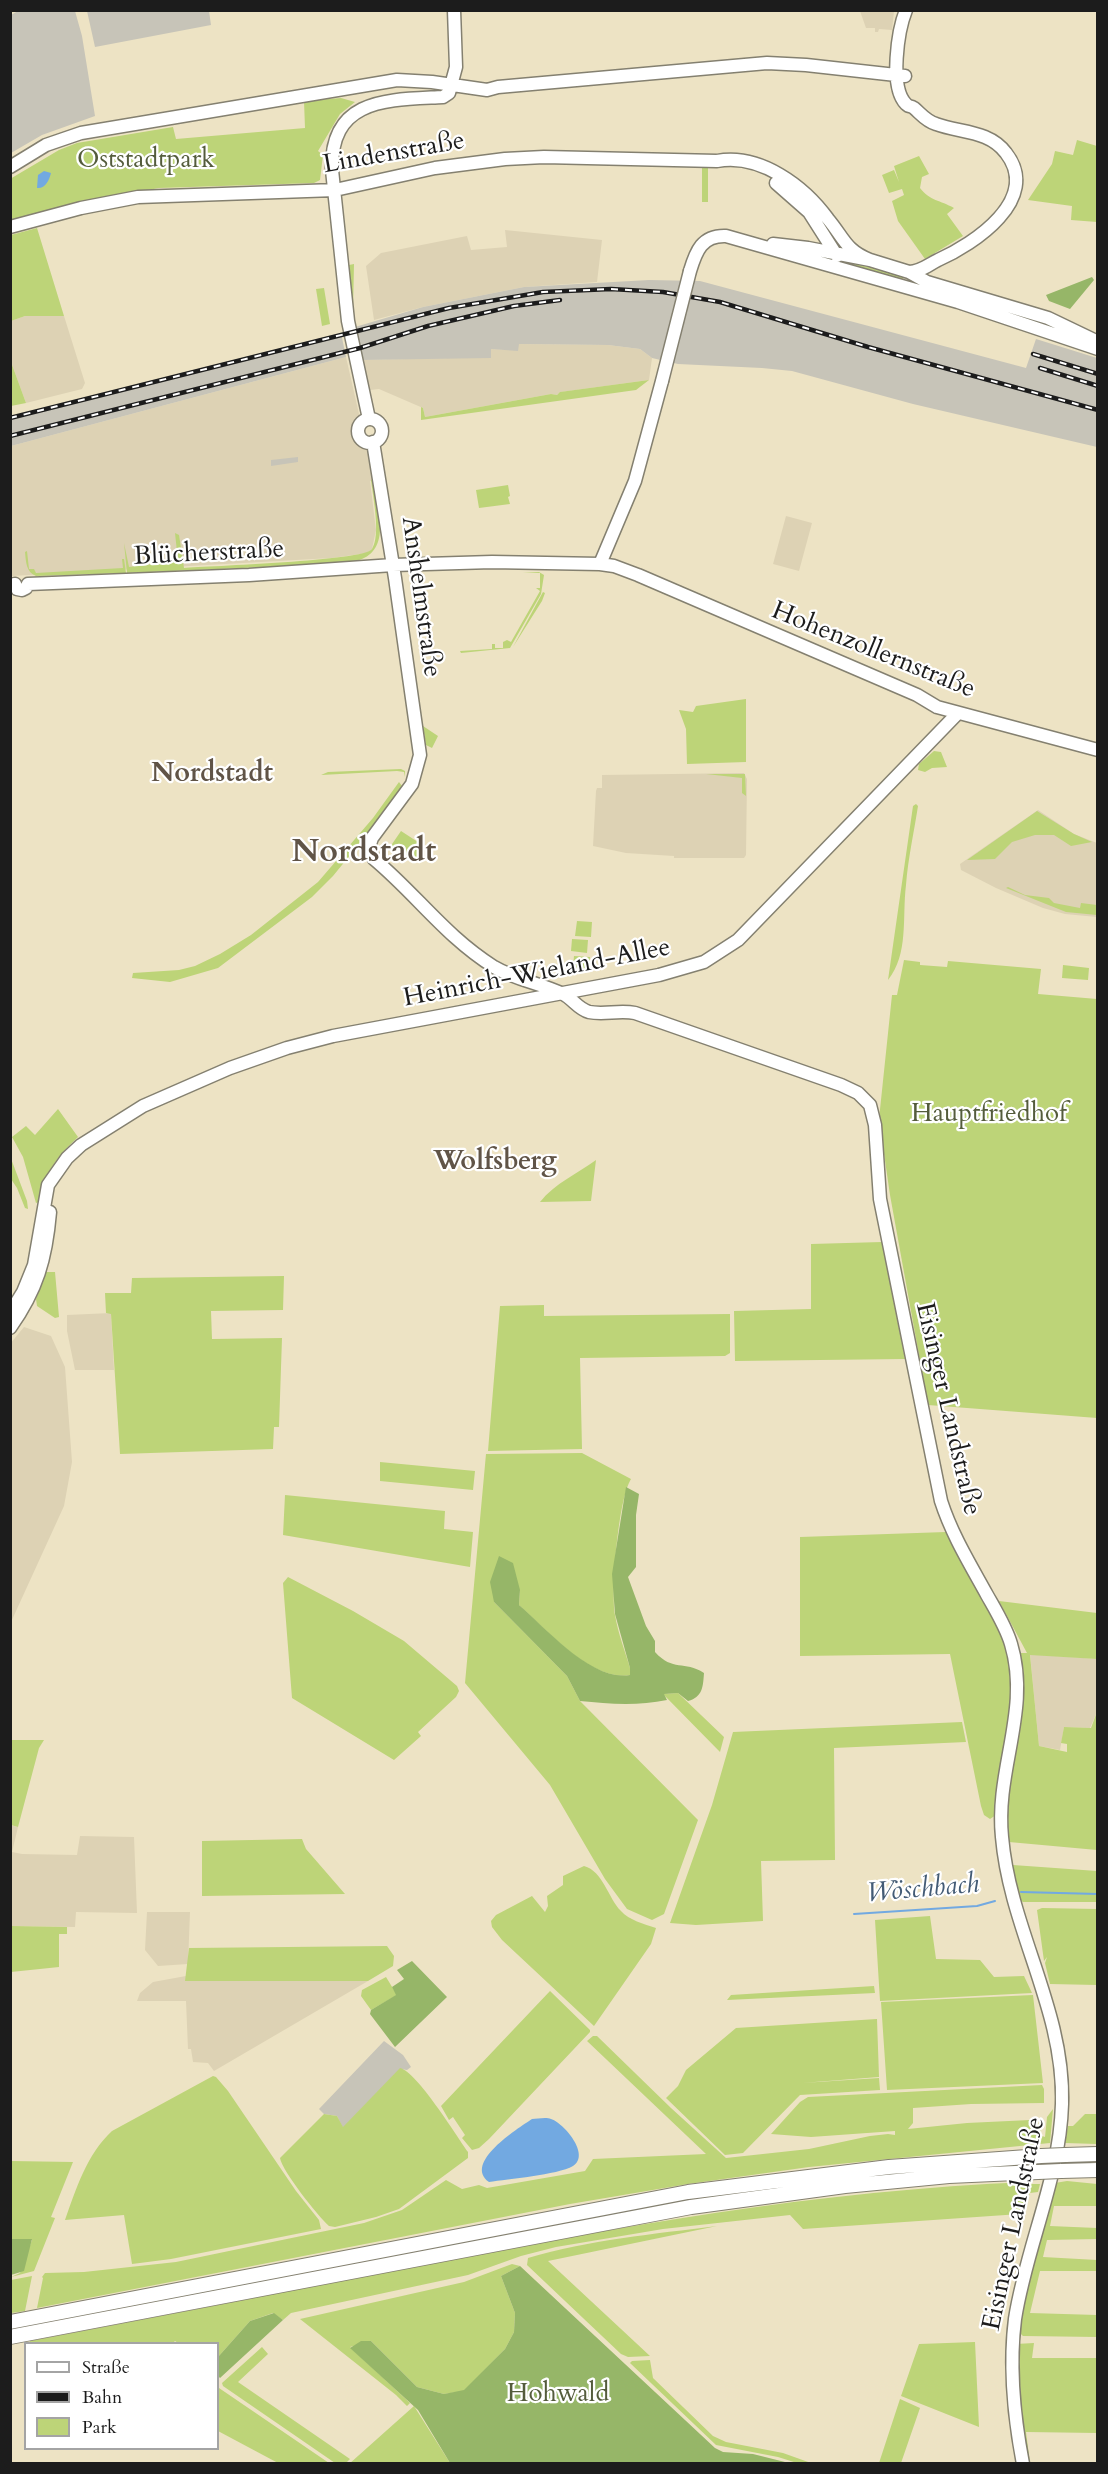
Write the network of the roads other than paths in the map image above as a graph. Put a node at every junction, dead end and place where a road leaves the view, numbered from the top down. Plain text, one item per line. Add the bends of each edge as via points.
1 (454, 10) edge
2 (906, 10) edge
3 (915, 10) edge
4 (901, 76) junction
5 (453, 82) junction
6 (717, 161) junction
7 (10, 167) edge
8 (335, 190) junction
9 (10, 228) edge
10 (824, 233) junction
11 (814, 253) junction
12 (835, 253) junction
13 (945, 257) junction
14 (870, 260) junction
15 (848, 272) junction
16 (909, 272) junction
17 (921, 278) junction
18 (904, 287) junction
19 (1098, 342) edge
20 (1098, 349) edge
21 (611, 537) junction
22 (600, 564) junction
23 (393, 565) junction
24 (638, 575) junction
25 (18, 584) edge
26 (957, 714) junction
27 (1098, 750) edge
28 (563, 994) junction
29 (35, 1275) junction
30 (10, 1313) edge
31 (10, 1328) edge
32 (1098, 2154) edge
33 (1098, 2170) edge
34 (10, 2322) edge
35 (10, 2337) edge
36 (1023, 2463) edge

1 - 5 main road via 457,63
2 - 4 main road via 898,41
3 - 4 main road
4 - 5 main road via 768,63 498,87
4 - 13 main road via 904,102 936,124 973,132 995,142 1014,167 1015,190 1003,214 986,231
5 - 7 main road via 414,74 75,135 46,145
5 - 8 main road, Anshelmstraße via 425,96 374,103 348,119 334,147
6 - 8 main road, Lindenstraße via 505,159 435,168
6 - 10 main road, Lindenstraße via 775,182 805,207
6 - 14 main road, Lindenstraße via 744,160 777,174 817,206 847,248
8 - 9 main road, Lindenstraße via 147,196 81,208
8 - 23 main road, Anshelmstraße via 348,321 369,419 360,425 359,433 365,441 373,442
10 - 11 main road via 824,244
10 - 12 main road, Lindenstraße
11 - 12 main road
11 - 15 main road
11 - 21 main road, bridge via 726,236 704,241 695,256 637,476
12 - 14 main road
12 - 15 main road, Lindenstraße
13 - 16 main road
13 - 17 main road
14 - 16 main road
15 - 18 main road
16 - 17 main road
17 - 18 main road
17 - 19 main road via 1048,318
18 - 20 main road
21 - 22 main road
21 - 24 main road, Hohenzollernstraße via 616,559
22 - 23 main road, Hohenzollernstraße
22 - 24 main road, Hohenzollernstraße
23 - 25 main road, Blücherstraße
23 - 28 main road, Anshelmstraße via 419,759 412,784 372,837 369,847 374,859 436,922 469,949 510,975
24 - 26 main road, Hohenzollernstraße
26 - 27 main road, Hohenzollernstraße
26 - 28 main road, Heinrich-Wieland-Allee via 757,922 725,950 676,971
28 - 29 main road, Heinrich-Wieland-Allee via 343,1034 252,1060 143,1106 91,1137 59,1170 47,1249
28 - 36 main road, Eisinger Landstraße via 585,1011 635,1012 841,1085 867,1101 874,1119 880,1199 941,1501 952,1531 1011,1642 1018,1679 1016,1714 1000,1801 1003,1851 1014,1906 1054,2022 1061,2063 1058,2142 1014,2328 1014,2391
29 - 30 main road
29 - 31 main road via 22,1311
32 - 34 highway, bridge via 859,2170 688,2192
33 - 35 highway, bridge via 949,2176 680,2209

